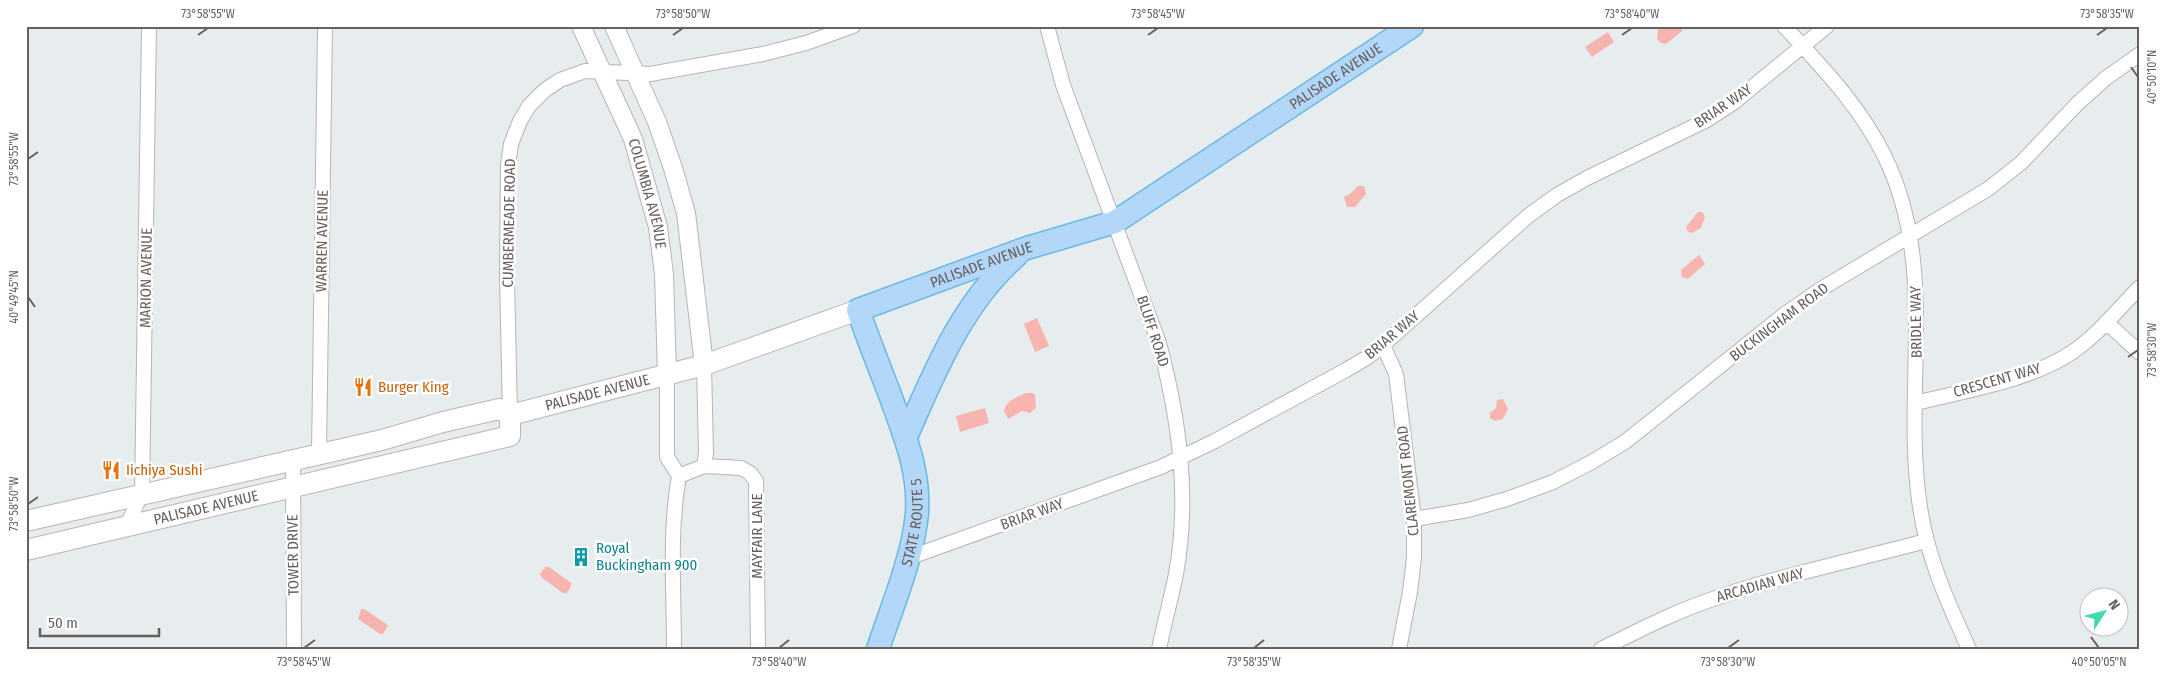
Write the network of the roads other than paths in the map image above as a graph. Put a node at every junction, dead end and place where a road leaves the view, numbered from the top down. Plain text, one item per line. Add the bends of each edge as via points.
1 (149, 26) edge
2 (325, 26) edge
3 (581, 26) edge
4 (614, 26) edge
5 (853, 26) edge
6 (1047, 26) edge
7 (1412, 26) edge
8 (1784, 26) edge
9 (1827, 26) edge
10 (1803, 46) junction
11 (2140, 54) edge
12 (600, 71) junction
13 (634, 73) junction
14 (1114, 222) junction
15 (1910, 236) junction
16 (1027, 248) junction
17 (2140, 287) edge
18 (858, 310) junction
19 (2106, 322) junction
20 (1383, 345) junction
21 (2140, 353) edge
22 (704, 365) junction
23 (667, 374) junction
24 (1916, 403) junction
25 (510, 415) junction
26 (906, 437) junction
27 (319, 455) junction
28 (1181, 458) junction
29 (293, 461) junction
30 (704, 466) junction
31 (679, 476) junction
32 (292, 486) junction
33 (142, 493) junction
34 (1414, 519) junction
35 (26, 521) edge
36 (126, 527) junction
37 (1926, 541) junction
38 (26, 550) edge
39 (908, 558) junction
40 (294, 649) edge
41 (674, 649) edge
42 (758, 649) edge
43 (878, 649) edge
44 (1159, 649) edge
45 (1398, 649) edge
46 (1602, 649) edge
47 (1969, 649) edge

1 - 33 street, MARION AVENUE
2 - 27 street, WARREN AVENUE
3 - 12 street, COLUMBIA AVENUE
4 - 13 street, COLUMBIA AVENUE
5 - 13 street, CUMBERMEADE ROAD via 763,54 650,74
6 - 14 street, BLUFF ROAD via 1063,85
7 - 14 main road, PALISADE AVENUE
8 - 10 street, BRIDLE WAY
9 - 10 street, BRIAR WAY
10 - 15 street, BRIDLE WAY via 1844,91 1867,123 1886,158
10 - 20 street, BRIAR WAY via 1707,120 1557,195 1528,216
11 - 15 street, BUCKINGHAM ROAD via 2078,103 2021,163 1988,189
12 - 13 street, CUMBERMEADE ROAD
12 - 23 street, COLUMBIA AVENUE via 633,139 658,227 665,292
12 - 25 street, CUMBERMEADE ROAD via 585,71 560,80 545,90 529,106 511,144 507,267
13 - 22 street, COLUMBIA AVENUE via 657,122 686,213
14 - 16 main road, PALISADE AVENUE
14 - 28 street, BLUFF ROAD via 1161,351 1170,383
15 - 24 street, BRIDLE WAY via 1917,300
15 - 34 street, BUCKINGHAM ROAD via 1785,314 1649,424 1590,463 1553,482 1508,499
16 - 18 main road, PALISADE AVENUE
16 - 26 main road via 999,270 983,289 940,359
17 - 19 street, CRESCENT WAY
18 - 22 main road, PALISADE AVENUE
18 - 26 main road, STATE ROUTE 5
19 - 21 street
19 - 24 street, CRESCENT WAY via 2092,337 2050,365 2026,375
20 - 28 street, BRIAR WAY via 1346,370
20 - 34 street, CLAREMONT ROAD via 1396,374
22 - 23 main road, PALISADE AVENUE
22 - 30 street
23 - 25 main road, PALISADE AVENUE
23 - 31 street via 667,457
24 - 37 street, BRIDLE WAY via 1919,506
25 - 27 main road, PALISADE AVENUE via 499,409
25 - 32 main road, PALISADE AVENUE via 510,436
26 - 39 main road, STATE ROUTE 5 via 917,488 917,513
27 - 29 main road, PALISADE AVENUE
28 - 39 street, BRIAR WAY
28 - 44 street, BLUFF ROAD via 1180,542
29 - 32 street, TOWER DRIVE
29 - 33 main road, PALISADE AVENUE
30 - 31 street
30 - 42 street, MAYFAIR LANE via 741,468 756,481
31 - 41 street via 674,533
32 - 36 main road, PALISADE AVENUE
32 - 40 street, TOWER DRIVE
33 - 35 main road, PALISADE AVENUE
33 - 36 street, MARION AVENUE
34 - 45 street, CLAREMONT ROAD via 1410,592
36 - 38 main road, PALISADE AVENUE
37 - 46 street, ARCADIAN WAY via 1712,599 1657,621
37 - 47 street, BRIDLE WAY
39 - 43 main road, STATE ROUTE 5

